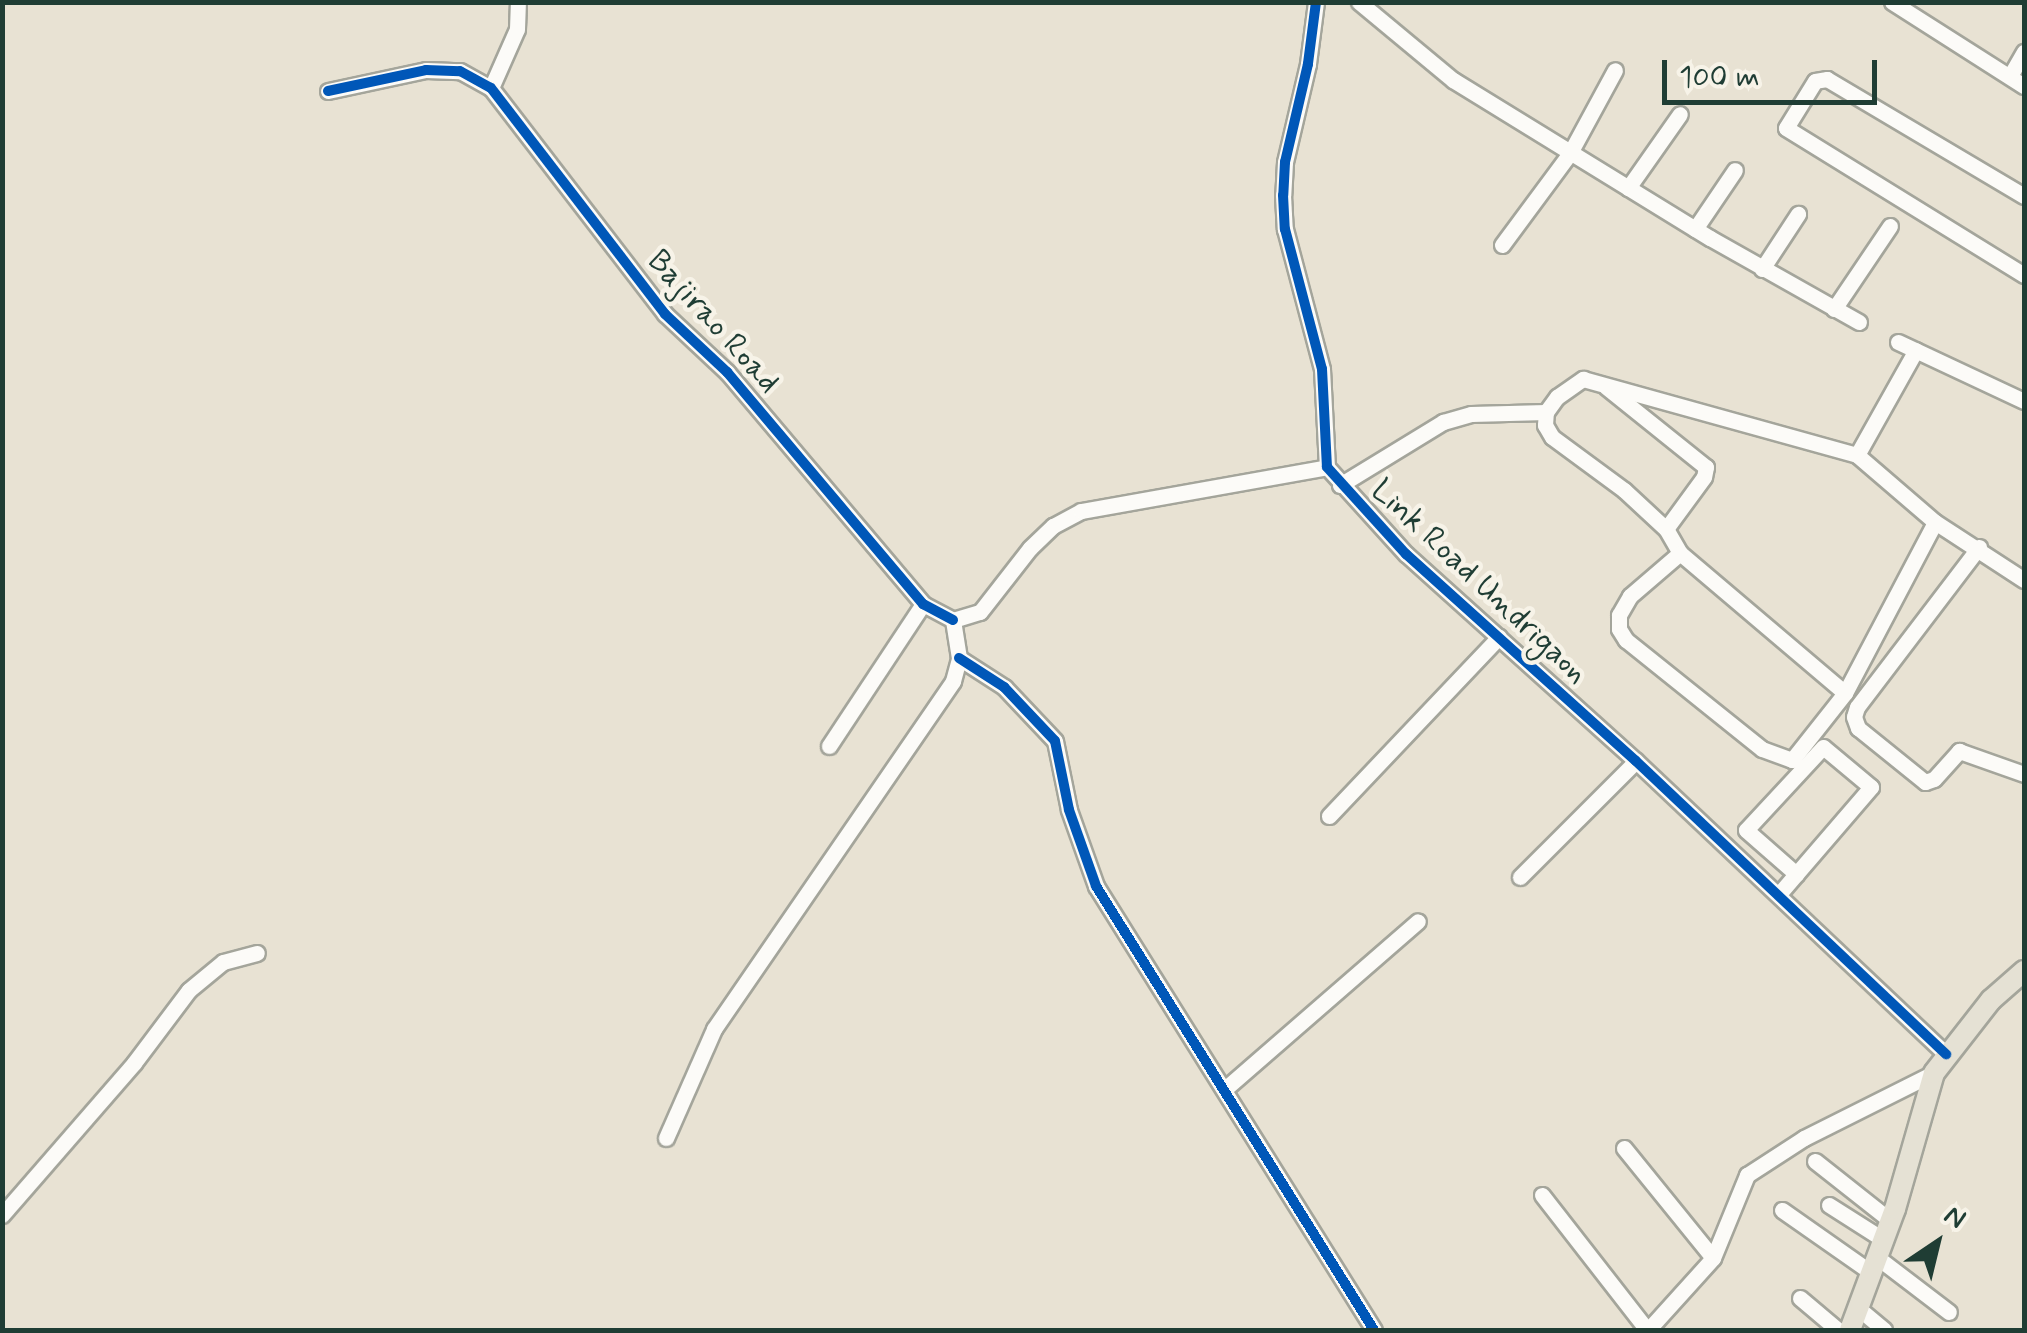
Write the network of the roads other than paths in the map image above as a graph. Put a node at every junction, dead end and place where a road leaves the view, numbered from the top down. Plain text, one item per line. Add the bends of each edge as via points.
1 (518, 2) edge
2 (1316, 2) edge
3 (1359, 2) edge
4 (1892, 2) edge
5 (1912, 8) edge
6 (2024, 52) edge
7 (1615, 70) dead end
8 (2020, 81) edge
9 (491, 88) junction
10 (328, 91) dead end
11 (1680, 114) dead end
12 (1570, 153) junction
13 (1735, 170) dead end
14 (1628, 188) junction
15 (2024, 196) edge
16 (1798, 214) dead end
17 (1890, 226) dead end
18 (1694, 228) junction
19 (1502, 244) dead end
20 (1762, 269) junction
21 (2024, 275) edge
22 (1834, 309) junction
23 (1860, 322) dead end
24 (1898, 342) dead end
25 (1916, 350) junction
26 (1599, 382) junction
27 (2024, 401) edge
28 (1546, 412) junction
29 (1857, 455) junction
30 (1327, 468) junction
31 (1340, 485) junction
32 (1936, 522) junction
33 (1666, 528) junction
34 (1980, 548) junction
35 (1680, 553) junction
36 (2024, 580) edge
37 (924, 604) junction
38 (954, 620) junction
39 (1500, 637) junction
40 (959, 658) junction
41 (1845, 693) junction
42 (829, 746) dead end
43 (1636, 761) junction
44 (2024, 774) edge
45 (1329, 816) dead end
46 (1796, 874) junction
47 (1520, 877) dead end
48 (1779, 894) junction
49 (1418, 921) dead end
50 (256, 953) dead end
51 (2024, 971) edge
52 (1946, 1054) junction
53 (1934, 1073) junction
54 (1226, 1088) junction
55 (666, 1138) dead end
56 (1624, 1148) dead end
57 (1816, 1161) dead end
58 (1542, 1195) dead end
59 (1829, 1205) dead end
60 (1782, 1210) dead end
61 (2, 1214) edge
62 (1881, 1248) junction
63 (1713, 1258) junction
64 (1800, 1298) dead end
65 (1858, 1308) junction
66 (1948, 1312) dead end
67 (1374, 1330) edge
68 (1648, 1330) edge
69 (1838, 1330) edge
70 (1850, 1330) edge
71 (1884, 1330) edge

1 - 9 street via 517,30
2 - 30 street, Link Road Undrigaon via 1282,196 1322,369
3 - 12 street via 1453,80
4 - 5 street
5 - 8 street
6 - 8 street
7 - 12 street
9 - 10 street via 460,72 426,70
9 - 37 street, Bajirao Road via 665,314 727,372
11 - 14 street
12 - 14 street
12 - 19 street
13 - 18 street
14 - 18 street
15 - 21 street via 1826,79 1815,81 1786,128
16 - 20 street
17 - 22 street
18 - 20 street
20 - 22 street
22 - 23 street
24 - 25 street
25 - 27 street
25 - 29 street
26 - 28 street via 1583,379
26 - 29 street
26 - 33 street via 1706,467
28 - 31 street via 1471,414 1443,422
28 - 33 street via 1552,437
29 - 32 street
30 - 31 street, Link Road Undrigaon
30 - 38 street via 1081,511 1030,548 980,612
31 - 39 street, Link Road Undrigaon
32 - 34 street
32 - 41 street
33 - 35 street
34 - 36 street
34 - 44 street via 1854,717 1858,728 1924,782 1959,750
35 - 41 street
35 - 41 street via 1618,615 1626,640 1775,757 1792,760
37 - 38 street, Bajirao Road
37 - 42 street
38 - 40 street
39 - 43 street, Link Road Undrigaon
39 - 45 street
40 - 54 street via 1004,687 1055,741 1069,810 1096,886
40 - 55 street via 953,681 714,1028
43 - 47 street
43 - 48 street, Link Road Undrigaon
46 - 46 street via 1871,787 1823,747 1746,830
46 - 48 street
48 - 52 street, Link Road Undrigaon
49 - 54 street
50 - 61 street via 223,962 189,990 134,1064
51 - 52 main road
52 - 53 main road
53 - 62 main road
53 - 63 street via 1804,1138 1748,1175
54 - 67 street
56 - 63 street
57 - 62 street
58 - 68 street
59 - 62 street
60 - 62 street
62 - 65 main road
62 - 66 street
63 - 68 street
64 - 69 street
65 - 70 main road
65 - 71 street

